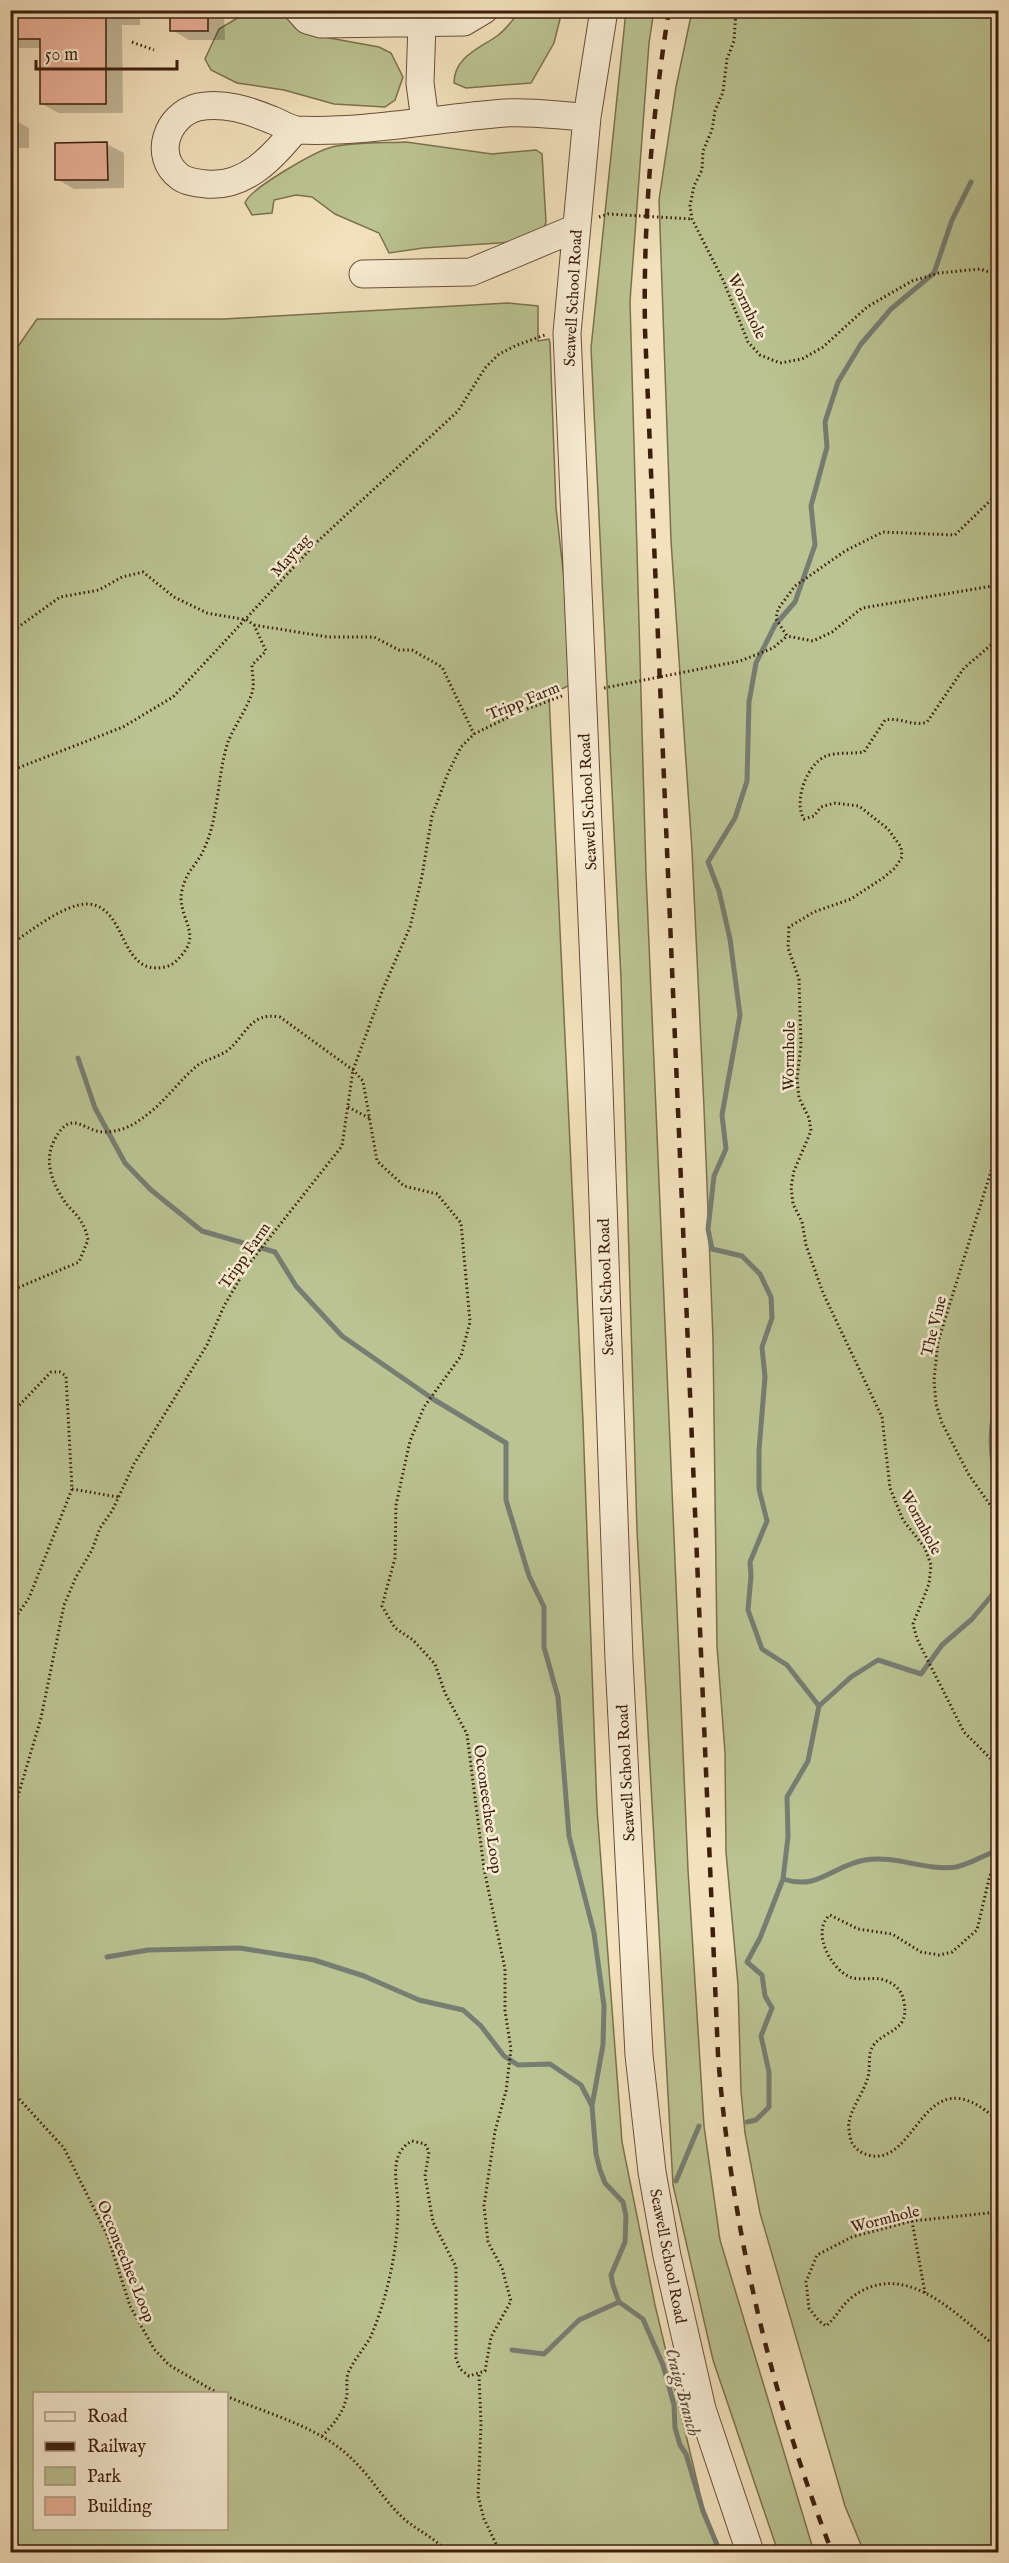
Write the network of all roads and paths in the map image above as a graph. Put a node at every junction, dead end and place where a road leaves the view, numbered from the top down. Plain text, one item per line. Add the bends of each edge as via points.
1 (298, 10) edge
2 (484, 10) edge
3 (604, 10) edge
4 (735, 10) edge
5 (422, 24) junction
6 (132, 42) dead end
7 (154, 50) dead end
8 (587, 117) junction
9 (425, 121) junction
10 (295, 130) dead end
11 (692, 219) junction
12 (576, 228) junction
13 (363, 274) dead end
14 (999, 274) edge
15 (567, 333) junction
16 (999, 493) edge
17 (999, 585) edge
18 (247, 620) junction
19 (254, 625) junction
20 (10, 633) edge
21 (787, 636) junction
22 (999, 639) edge
23 (582, 692) junction
24 (474, 734) junction
25 (10, 771) edge
26 (10, 945) edge
27 (353, 1070) junction
28 (348, 1107) junction
29 (371, 1119) junction
30 (999, 1130) edge
31 (10, 1291) edge
32 (10, 1415) edge
33 (72, 1489) junction
34 (118, 1497) junction
35 (999, 1516) edge
36 (10, 1633) edge
37 (997, 1775) edge
38 (999, 1800) edge
39 (10, 1823) edge
40 (998, 1854) edge
41 (10, 2089) edge
42 (999, 2121) edge
43 (999, 2212) edge
44 (912, 2221) junction
45 (925, 2293) junction
46 (999, 2345) edge
47 (478, 2375) junction
48 (216, 2392) edge
49 (228, 2397) edge
50 (322, 2436) junction
51 (447, 2553) edge
52 (500, 2553) edge
53 (750, 2553) edge

1 - 5 street via 307,20 321,24
2 - 5 street via 464,22
3 - 8 street, Seawell School Road
4 - 11 path, Wormhole via 734,41 727,59 723,92 703,151 702,170 694,186
5 - 9 street via 420,83
6 - 7 path
8 - 9 street via 508,112
8 - 12 street, Seawell School Road
9 - 10 street
11 - 12 path via 608,214
11 - 14 path, Wormhole via 748,342 759,355 780,363 802,359 823,347 867,307 912,281 939,273 980,269
12 - 13 street via 471,272
12 - 15 street, Seawell School Road
15 - 18 path, Maytag via 545,335 499,354 485,368 458,411 318,541
15 - 23 street, Seawell School Road
16 - 21 path via 955,535 883,532 845,551 785,597 776,619
17 - 21 path via 862,608 832,632 813,641
18 - 19 path
18 - 20 path via 207,613 174,597 143,572 99,590 60,597
18 - 25 path, Maytag via 173,697 123,727
19 - 24 path, Tripp Farm via 328,637 374,637 399,650 412,650 442,667
19 - 26 path via 266,651 252,665 253,690 228,743 205,848 187,876 181,896 190,947 166,967 150,967 134,959 105,911 87,904 43,922
21 - 23 path, Tripp Farm via 773,648 740,661 659,680
22 - 37 path, Wormhole via 964,668 927,722 918,725 897,717 885,720 864,752 832,754 813,767 799,804 804,819 834,803 859,806 888,829 901,847 902,857 896,868 851,899 798,920 789,927 787,936 799,979 799,1098 811,1131 794,1171 793,1204 823,1293 882,1417 890,1488 903,1520 925,1548 931,1565 929,1584 914,1624 917,1639 964,1732 990,1758
23 - 24 path, Tripp Farm via 553,697
23 - 53 street, Seawell School Road via 619,1660 639,2055 652,2172 671,2277 702,2409
24 - 27 path, Tripp Farm via 461,747 432,816 410,927
27 - 28 path, Tripp Farm
27 - 29 path, Occoneechee Loop via 363,1082
27 - 31 path, Occoneechee Loop via 280,1017 267,1015 252,1022 227,1051 198,1065 167,1098 130,1128 103,1132 75,1122 65,1126 49,1154 50,1177 82,1222 88,1240 79,1262
28 - 29 path
28 - 34 path, Tripp Farm via 342,1146 248,1265 207,1345
29 - 47 path, Occoneechee Loop via 377,1161 404,1186 437,1194 461,1223 467,1272 470,1322 461,1356 424,1407 410,1441 396,1505 395,1558 382,1606 395,1628 413,1640 435,1664 467,1734 484,1869 505,1969 505,2012 511,2049 484,2206 488,2242 502,2268 511,2301 491,2337 485,2371
30 - 35 path, The Vine via 992,1168 938,1342 934,1380 942,1423 969,1475
32 - 33 path via 51,1372 66,1376
33 - 34 path
33 - 36 path via 29,1598 13,1621
34 - 39 path, Tripp Farm via 64,1605 40,1718
37 - 38 path, Wormhole
40 - 42 path via 977,1930 952,1952 921,1952 892,1934 858,1929 830,1915 822,1925 821,1935 841,1971 850,1978 877,1977 891,1982 903,1993 906,2009 898,2027 875,2043 869,2053 869,2074 849,2123 851,2140 860,2152 873,2156 887,2153 905,2141 923,2116 942,2101 967,2099
41 - 48 path, Occoneechee Loop via 64,2148 108,2237 129,2306 154,2349 169,2365
43 - 44 path, Wormhole
44 - 45 path
44 - 45 path, Wormhole via 852,2237 817,2255 806,2282 809,2308 826,2326 851,2298 876,2283 898,2283
45 - 46 path, Wormhole
47 - 50 path via 469,2376 460,2369 456,2358 456,2266 433,2222 425,2176 429,2152 425,2144 412,2141 402,2146 397,2158 396,2249 383,2300 370,2337 348,2372 346,2397 338,2419
47 - 52 path via 478,2496
49 - 50 path
50 - 51 path via 353,2459 412,2528 441,2545

